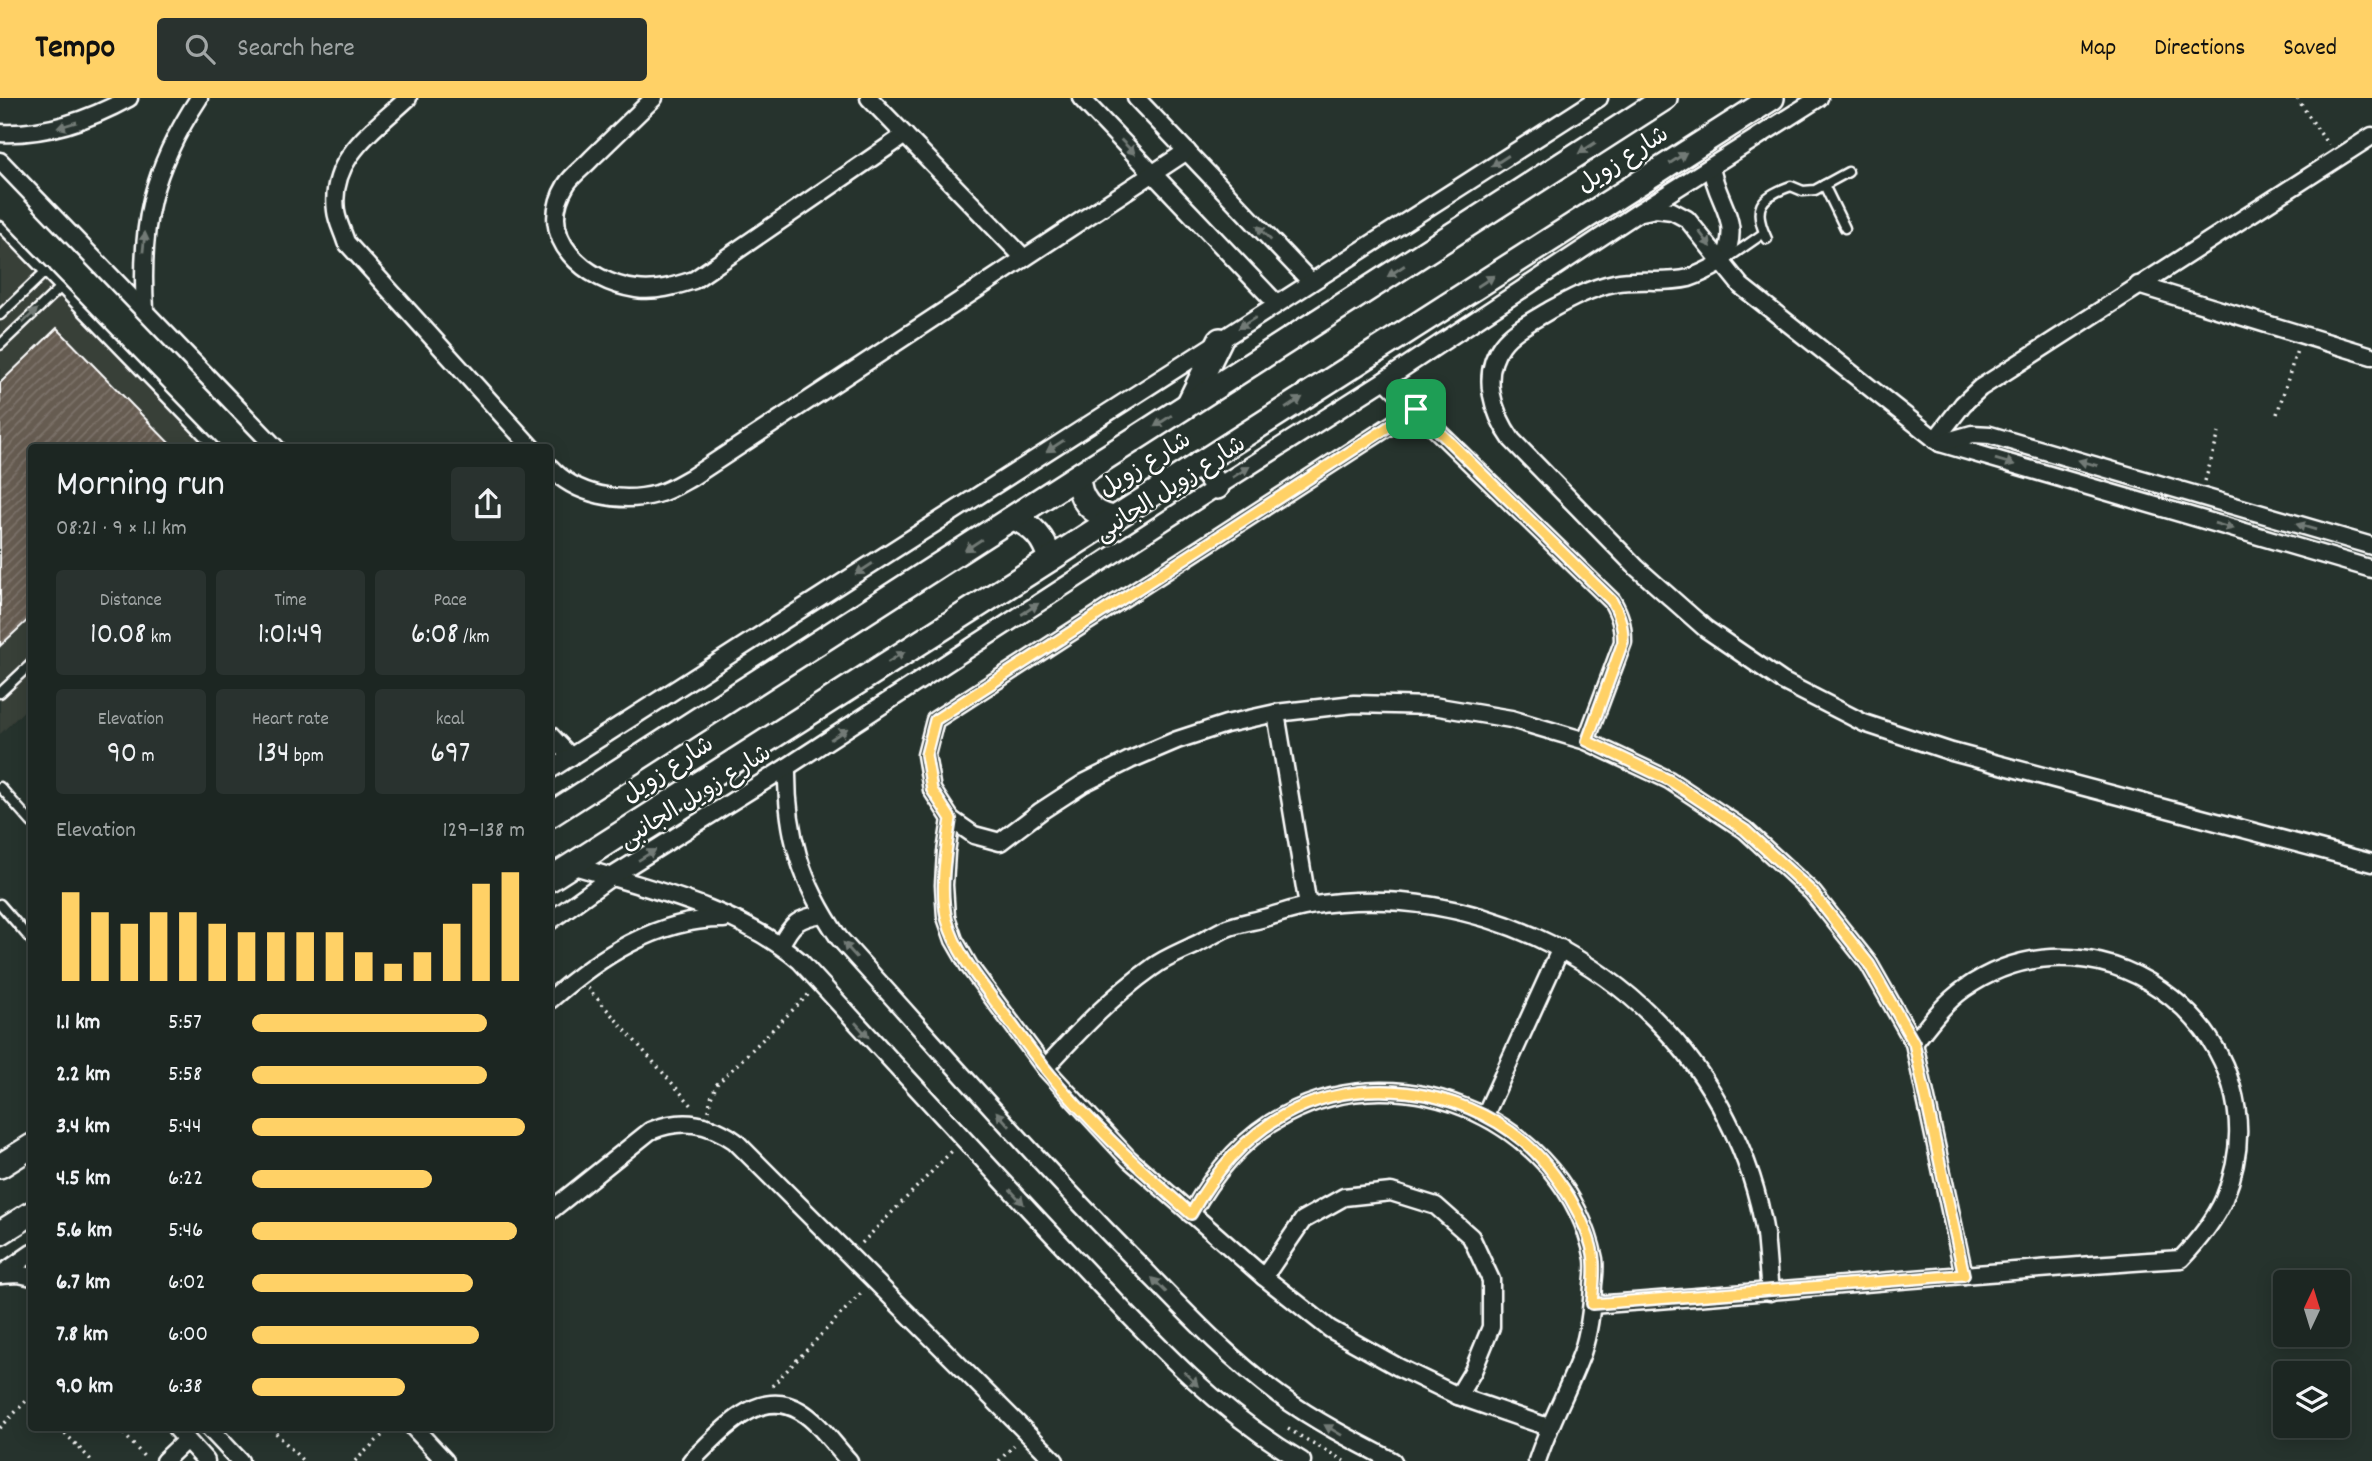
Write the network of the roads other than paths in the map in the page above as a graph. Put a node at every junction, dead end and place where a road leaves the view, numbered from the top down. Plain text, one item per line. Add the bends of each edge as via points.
1 (129, 98) edge
2 (198, 98) edge
3 (408, 98) edge
4 (654, 98) edge
5 (869, 98) edge
6 (1081, 98) edge
7 (1136, 98) edge
8 (1599, 98) edge
9 (1665, 98) edge
10 (1772, 98) edge
11 (1819, 98) edge
12 (0, 133) edge
13 (905, 135) junction
14 (2372, 136) edge
15 (1187, 151) junction
16 (0, 161) edge
17 (1711, 167) junction
18 (1848, 172) dead end
19 (1153, 173) junction
20 (1824, 186) junction
21 (1639, 212) junction
22 (0, 226) edge
23 (1845, 228) dead end
24 (1024, 258) junction
25 (1723, 262) junction
26 (45, 272) junction
27 (1311, 282) junction
28 (2138, 285) junction
29 (60, 288) junction
30 (1277, 304) junction
31 (145, 310) junction
32 (0, 315) edge
33 (1220, 340) junction
34 (0, 345) edge
35 (2372, 356) edge
36 (1385, 380) junction
37 (1188, 405) junction
38 (1416, 409) junction
39 (1937, 442) junction
40 (211, 444) edge
41 (272, 444) edge
42 (528, 444) edge
43 (1200, 463) junction
44 (553, 471) edge
45 (1078, 476) junction
46 (1217, 487) junction
47 (1014, 518) junction
48 (1113, 518) junction
49 (2372, 546) edge
50 (1050, 559) junction
51 (2372, 569) edge
52 (28, 667) edge
53 (0, 693) edge
54 (1276, 713) junction
55 (553, 738) edge
56 (1587, 741) junction
57 (570, 757) junction
58 (553, 768) edge
59 (788, 768) junction
60 (0, 788) edge
61 (553, 814) edge
62 (28, 819) edge
63 (951, 819) junction
64 (2372, 863) edge
65 (571, 865) junction
66 (553, 877) edge
67 (611, 877) junction
68 (0, 904) edge
69 (1308, 906) junction
70 (822, 914) junction
71 (553, 919) edge
72 (735, 920) junction
73 (28, 936) edge
74 (781, 945) junction
75 (1561, 948) junction
76 (553, 997) edge
77 (1914, 1043) junction
78 (1045, 1068) junction
79 (1485, 1115) junction
80 (28, 1148) edge
81 (0, 1166) edge
82 (553, 1209) edge
83 (1191, 1214) junction
84 (28, 1216) edge
85 (0, 1233) edge
86 (28, 1256) edge
87 (0, 1275) edge
88 (1964, 1275) junction
89 (28, 1276) edge
90 (1264, 1277) junction
91 (1770, 1292) junction
92 (1592, 1304) junction
93 (1458, 1396) junction
94 (1548, 1427) junction
95 (212, 1431) edge
96 (417, 1431) edge
97 (181, 1434) edge
98 (1296, 1458) edge
99 (164, 1461) edge
100 (206, 1461) edge
101 (240, 1461) edge
102 (445, 1461) edge
103 (691, 1461) edge
104 (849, 1461) edge
105 (1055, 1461) edge
106 (1394, 1461) edge
107 (1537, 1461) edge

1 -> 12 street via 102,114 59,128
31 -> 2 street via 142,264 147,218 159,173
3 - 42 street via 351,152 337,180 336,212 346,242
4 - 13 street via 567,183 558,204 556,226 563,248 583,268 609,283 637,289 666,289 694,280
5 - 13 street
6 -> 19 street
7 - 15 street
8 -> 27 street
9 -> 37 main road, شارع زويل
43 -> 10 main road, شارع زويل
11 - 17 street, شارع زويل الجانبى
13 - 24 street
14 - 28 street
15 - 19 street
27 -> 15 street
16 - 31 street
17 - 21 street, شارع زويل الجانبى
17 - 25 street via 1731,226
18 - 20 lane
19 - 24 street
19 - 30 street
20 - 23 lane
20 - 25 lane via 1809,191 1791,186 1769,196 1759,213 1765,236
21 -> 25 street via 1672,211 1687,219
21 - 36 street, شارع زويل الجانبى
22 - 26 lane
24 - 44 street via 692,477 659,494 622,499 586,491
25 - 39 street via 1763,305
25 - 64 street via 1688,278 1615,283 1589,290 1514,333 1494,360 1491,393 1502,426 1637,568 1706,629 1760,666 1864,723 1952,752
26 - 29 lane
26 - 32 lane
27 - 30 street
28 - 35 street
28 - 39 street via 1980,388
34 -> 29 lane
29 - 40 lane
30 -> 33 street
31 - 41 street
33 - 37 main road
33 -> 57 street
36 - 38 street
46 -> 36 street, شارع زويل الجانبى
37 -> 45 main road, شارع زويل
38 - 56 street via 1612,601 1619,613 1623,642
38 - 63 street via 935,720 926,755 932,790
49 -> 39 street via 1990,435
39 -> 51 street
43 - 46 main road
43 - 48 main road, شارع زويل
45 - 47 main road, شارع زويل
45 - 48 main road via 1086,504
59 -> 46 street, شارع زويل الجانبى
47 - 50 main road via 1042,538
47 -> 61 main road, شارع زويل
48 - 50 main road, شارع زويل
65 -> 50 main road, شارع زويل
52 - 53 lane
54 - 56 street via 1354,704 1433,706 1511,719
54 - 63 street via 1226,724 1130,760 1073,790 1000,842 974,835
54 - 69 street
55 - 57 street
56 - 77 street via 1669,780 1755,839 1812,892 1869,964
57 - 58 street
67 -> 59 street, شارع زويل الجانبى
59 - 70 street via 789,818 797,858
60 - 62 lane
63 - 78 street via 944,885 946,917 954,940
65 - 66 main road, شارع زويل
65 - 67 street
67 - 71 street, شارع زويل الجانبى
67 - 72 street
68 - 73 lane
69 - 75 street via 1360,901 1464,911
69 - 78 street via 1228,928 1154,966 1090,1019
70 - 74 street via 804,917 789,929
106 -> 70 street via 1314,1418 1227,1353 1103,1228
72 - 74 street
72 - 76 street via 706,919 666,929 611,953
74 -> 98 street via 1204,1391
75 - 79 street
75 - 91 street via 1612,981 1657,1020 1715,1097 1750,1174 1765,1232
77 - 88 street
77 - 88 street via 1936,1014 1964,989 1997,971 2033,961 2070,958 2130,972 2173,997 2200,1023 2220,1055 2233,1090 2238,1126 2235,1164 2224,1199 2206,1231 2181,1259
78 - 83 street via 1129,1159
79 - 83 street via 1436,1096 1385,1090 1333,1097 1285,1115 1242,1144 1208,1184
79 - 92 street via 1524,1141 1556,1175 1580,1216 1594,1261
80 - 81 main road
82 - 105 street via 650,1131 680,1123 711,1127 735,1140
83 - 90 street
84 - 85 main road
86 - 87 street
87 - 89 street
88 - 91 street
90 - 93 street via 1330,1329
90 - 93 street via 1303,1220 1344,1197 1391,1192 1436,1206 1471,1237 1491,1280 1491,1327
91 - 92 street
92 - 94 street via 1583,1350
93 - 94 street
94 - 107 street
95 - 101 street
96 - 102 street
97 - 99 street
97 - 100 street
103 - 104 street via 748,1410 765,1404 783,1404 800,1411

